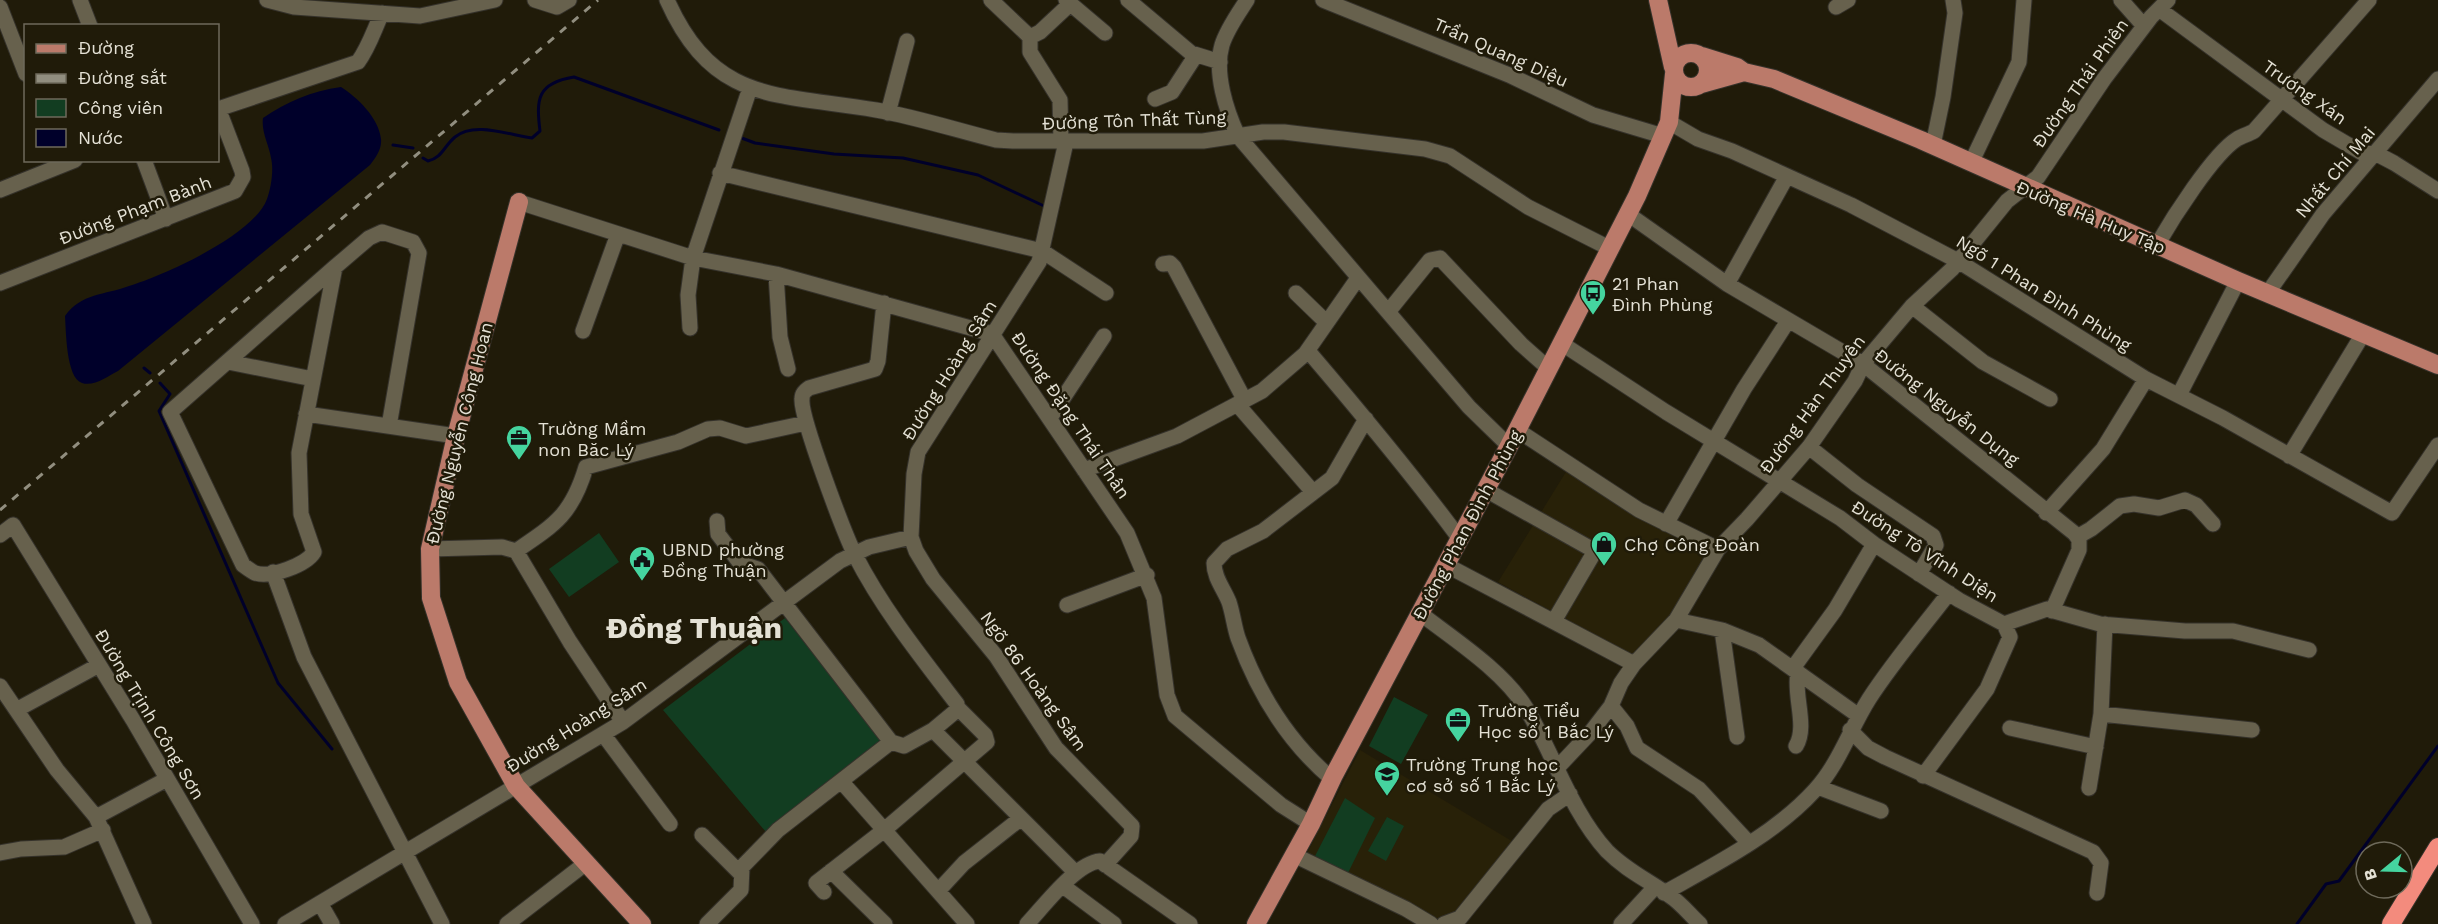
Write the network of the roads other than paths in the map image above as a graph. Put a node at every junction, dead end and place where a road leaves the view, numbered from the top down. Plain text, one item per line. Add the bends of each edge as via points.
1 (80, 0) edge
2 (267, 0) edge
3 (495, 0) edge
4 (535, 0) edge
5 (569, 0) edge
6 (667, 0) edge
7 (991, 0) edge
8 (1128, 0) edge
9 (1247, 0) edge
10 (1323, 0) edge
11 (1953, 0) edge
12 (2024, 0) edge
13 (2121, 0) edge
14 (2370, 0) edge
15 (1072, 2) edge
16 (2163, 4) edge
17 (1659, 6) edge
18 (0, 7) edge
19 (375, 9) edge
20 (89, 24) edge
21 (2144, 26) junction
22 (1105, 33) dead end
23 (1029, 37) junction
24 (907, 41) dead end
25 (1697, 54) junction
26 (1196, 55) junction
27 (1220, 62) junction
28 (24, 69) edge
29 (1674, 70) junction
30 (1743, 72) junction
31 (2438, 80) edge
32 (1699, 85) junction
33 (750, 88) junction
34 (1155, 99) dead end
35 (2281, 101) junction
36 (219, 108) edge
37 (219, 111) edge
38 (888, 113) junction
39 (1666, 129) junction
40 (1238, 136) junction
41 (1063, 142) junction
42 (1933, 145) junction
43 (2376, 153) junction
44 (145, 162) edge
45 (59, 163) edge
46 (1971, 163) junction
47 (720, 173) junction
48 (1787, 176) junction
49 (2436, 185) edge
50 (2023, 188) junction
51 (0, 190) edge
52 (519, 202) joint
53 (1628, 214) junction
54 (166, 219) junction
55 (618, 234) junction
56 (2157, 245) junction
57 (1609, 248) junction
58 (1042, 251) junction
59 (693, 258) junction
60 (1958, 261) junction
61 (1163, 264) dead end
62 (335, 267) junction
63 (776, 274) junction
64 (1, 278) edge
65 (1358, 278) junction
66 (2238, 281) junction
67 (1727, 284) junction
68 (1106, 293) dead end
69 (1296, 293) dead end
70 (2267, 294) junction
71 (884, 303) junction
72 (1912, 306) junction
73 (1388, 312) junction
74 (1788, 321) junction
75 (1326, 322) junction
76 (690, 328) dead end
77 (583, 331) dead end
78 (992, 334) junction
79 (2363, 334) junction
80 (1104, 336) dead end
81 (1561, 343) junction
82 (1305, 354) junction
83 (228, 362) junction
84 (1863, 364) junction
85 (2438, 365) edge
86 (1548, 368) junction
87 (788, 369) dead end
88 (313, 379) junction
89 (2146, 380) junction
90 (2179, 395) junction
91 (2050, 399) dead end
92 (1241, 402) junction
93 (306, 414) junction
94 (1050, 418) junction
95 (1366, 419) junction
96 (806, 423) junction
97 (389, 426) junction
98 (456, 436) junction
99 (1513, 438) junction
100 (1713, 441) junction
101 (2438, 446) edge
102 (1809, 447) junction
103 (2289, 456) junction
104 (1084, 470) junction
105 (1780, 482) junction
106 (1486, 490) junction
107 (1313, 492) junction
108 (2046, 513) junction
109 (717, 520) dead end
110 (1666, 524) junction
111 (2213, 524) dead end
112 (0, 535) edge
113 (911, 537) junction
114 (2077, 537) junction
115 (1460, 539) junction
116 (1874, 544) junction
117 (430, 549) junction
118 (1718, 549) junction
119 (516, 551) junction
120 (855, 554) junction
121 (1446, 565) junction
122 (273, 572) junction
123 (1919, 574) junction
124 (1147, 575) junction
125 (1949, 593) junction
126 (783, 605) junction
127 (1067, 605) dead end
128 (2052, 610) junction
129 (1421, 614) junction
130 (1676, 620) junction
131 (1554, 621) junction
132 (2004, 624) junction
133 (2105, 624) junction
134 (1722, 630) junction
135 (2309, 650) dead end
136 (1634, 664) junction
137 (99, 665) junction
138 (1796, 670) junction
139 (0, 686) edge
140 (1611, 706) junction
141 (958, 708) junction
142 (18, 709) junction
143 (2101, 714) junction
144 (1859, 716) junction
145 (623, 722) junction
146 (2010, 728) dead end
147 (933, 730) junction
148 (1850, 730) junction
149 (2252, 730) dead end
150 (603, 734) junction
151 (1737, 737) dead end
152 (891, 742) junction
153 (1796, 746) dead end
154 (2096, 747) junction
155 (964, 764) junction
156 (1558, 767) junction
157 (1923, 776) junction
158 (167, 779) junction
159 (1332, 779) junction
160 (841, 781) junction
161 (516, 786) junction
162 (1818, 787) junction
163 (2088, 788) dead end
164 (1570, 794) junction
165 (1881, 811) dead end
166 (1020, 819) junction
167 (100, 824) junction
168 (670, 824) dead end
169 (1311, 824) junction
170 (883, 831) junction
171 (702, 835) dead end
172 (1749, 843) junction
173 (2438, 847) edge
174 (406, 852) junction
175 (0, 853) edge
176 (1294, 855) junction
177 (586, 863) junction
178 (1105, 865) junction
179 (831, 871) junction
180 (1076, 873) junction
181 (741, 874) junction
182 (1063, 886) junction
183 (939, 890) junction
184 (1659, 890) junction
185 (824, 892) dead end
186 (2097, 893) dead end
187 (320, 903) junction
188 (144, 924) edge
189 (252, 924) edge
190 (285, 924) edge
191 (332, 924) edge
192 (442, 924) edge
193 (507, 924) edge
194 (642, 924) edge
195 (707, 924) edge
196 (885, 924) edge
197 (967, 924) edge
198 (1027, 924) edge
199 (1114, 924) edge
200 (1190, 924) edge
201 (1256, 924) edge
202 (1431, 924) edge
203 (1444, 924) edge
204 (1621, 924) edge
205 (1700, 924) edge
206 (2391, 924) edge

1 - 20 street
2 - 19 street via 294,7
3 - 19 street via 420,16
4 - 5 street via 557,7
6 - 33 street, Đường Tôn Thất Tùng via 698,52 721,73
7 - 23 street
8 - 26 street
9 - 27 street via 1222,45
10 - 39 street, Trần Quang Diệu via 1509,75 1593,115
11 - 42 street via 1943,97
12 - 46 street via 2019,62
13 - 21 street
14 - 35 street
15 - 22 street
15 - 23 street via 1040,32
16 - 21 street, Đường Thái Phiên
16 - 35 street, Trương Xán
17 - 25 main road via 1676,36
17 - 29 main road, Đường Phan Đình Phùng
18 - 28 street
19 - 36 street via 367,50 358,62
21 - 50 street, Đường Thái Phiên via 2084,106 2038,177
23 - 41 street, Đường Hoàng Sâm via 1030,52 1060,100
24 - 38 street
25 - 29 main road via 1680,56
25 - 30 main road, Đường Hà Huy Tập
25 - 32 main road via 1708,71
26 - 27 street
26 - 34 street via 1172,92
27 - 40 street via 1226,112
29 - 32 main road via 1681,84
29 - 39 main road, Đường Phan Đình Phùng
30 - 32 main road, Đường Hà Huy Tập
30 - 42 main road, Đường Hà Huy Tập via 1774,79
31 - 43 street, Nhất Chí Mai
32 - 39 main road, Đường Phan Đình Phùng
33 - 38 street, Đường Tôn Thất Tùng via 771,95
33 - 47 street
35 - 43 street, Trương Xán via 2352,148 2364,154
35 - 56 street via 2254,131 2236,139 2224,151 2176,213
37 - 54 street, Đường Phạm Bành via 242,171 240,185 230,193
38 - 41 street, Đường Tôn Thất Tùng via 996,140
39 - 48 street, Ngõ 1 Phan Đình Phùng
39 - 53 main road, Đường Phan Đình Phùng
40 - 41 street, Đường Tôn Thất Tùng via 1203,141
40 - 57 street via 1284,132 1440,152 1534,210
40 - 65 street, Đường Tôn Thất Tùng
41 - 58 street, Đường Hoàng Sâm
42 - 46 main road, Đường Hà Huy Tập
43 - 49 street, Trương Xán
43 - 70 street, Nhất Chí Mai via 2323,214
44 - 54 street
45 - 51 street
46 - 50 main road, Đường Hà Huy Tập
47 - 58 street
47 - 59 street
48 - 60 street, Ngõ 1 Phan Đình Phùng
48 - 67 street
50 - 56 main road, Đường Hà Huy Tập
50 - 60 street, Đường Hàn Thuyên via 2007,201
52 - 55 street, Đường Đặng Thái Thân
52 - 98 main road, Đường Nguyễn Công Hoan
53 - 57 main road, Đường Phan Đình Phùng
53 - 67 street, Đường Nguyễn Dụng
54 - 64 street, Đường Phạm Bành
55 - 59 street, Đường Đặng Thái Thân
55 - 77 street
56 - 66 main road, Đường Hà Huy Tập
57 - 81 main road, Đường Phan Đình Phùng
58 - 68 street
58 - 78 street, Đường Hoàng Sâm via 1031,277
59 - 63 street, Đường Đặng Thái Thân
59 - 76 street via 688,289
60 - 72 street, Đường Hàn Thuyên
60 - 89 street, Ngõ 1 Phan Đình Phùng
61 - 92 street via 1174,267
62 - 83 street
62 - 88 street
62 - 97 street via 382,232 413,242 419,253
63 - 71 street, Đường Đặng Thái Thân
63 - 87 street via 780,337
65 - 73 street, Đường Tôn Thất Tùng
65 - 75 street
66 - 70 main road, Đường Hà Huy Tập
66 - 90 street
67 - 74 street, Đường Nguyễn Dụng
69 - 75 street
70 - 79 main road, Đường Hà Huy Tập
71 - 78 street, Đường Đặng Thái Thân
71 - 96 street via 875,369 809,388 802,399
72 - 84 street, Đường Hàn Thuyên
72 - 91 street via 1983,362
73 - 86 street via 1430,260 1440,258
73 - 99 street, Đường Tôn Thất Tùng via 1469,407
74 - 84 street, Đường Nguyễn Dụng
74 - 100 street
75 - 82 street
78 - 94 street, Đường Đặng Thái Thân
78 - 113 street, Đường Hoàng Sâm via 918,452
79 - 85 main road, Đường Hà Huy Tập
79 - 103 street
80 - 94 street
81 - 86 main road, Đường Phan Đình Phùng
81 - 100 street, Đường Tô Vĩnh Diện
82 - 92 street via 1263,390
82 - 95 street via 1309,352
83 - 88 street
83 - 122 street via 170,412 243,565 254,573
84 - 102 street, Đường Hàn Thuyên
84 - 108 street, Đường Nguyễn Dụng
86 - 99 main road, Đường Phan Đình Phùng
88 - 93 street
89 - 90 street, Ngõ 1 Phan Đình Phùng
89 - 108 street via 2103,449
90 - 103 street, Ngõ 1 Phan Đình Phùng
92 - 104 street via 1177,436
92 - 107 street
93 - 97 street
93 - 122 street via 299,480 301,514 314,552 309,559
94 - 104 street, Đường Đặng Thái Thân
95 - 107 street via 1332,478
95 - 115 street
96 - 119 street via 746,435 708,429 678,442 586,467 577,496 565,513 548,530
96 - 120 street
97 - 98 street
98 - 117 main road, Đường Nguyễn Công Hoan
99 - 106 main road, Đường Phan Đình Phùng
99 - 110 street, Đường Tôn Thất Tùng
100 - 105 street, Đường Tô Vĩnh Diện
100 - 110 street
101 - 103 street, Ngõ 1 Phan Đình Phùng via 2391,513
102 - 105 street, Đường Hàn Thuyên
102 - 123 street via 1933,536 1936,545
104 - 124 street, Đường Đặng Thái Thân via 1127,533
105 - 116 street, Đường Tô Vĩnh Diện
105 - 118 street, Đường Hàn Thuyên
106 - 115 main road, Đường Phan Đình Phùng
106 - 131 street via 1595,550
107 - 159 street via 1272,525 1232,546 1215,563 1239,640 1271,709 1302,752
108 - 114 street, Đường Nguyễn Dụng
109 - 126 street via 720,538 740,563 758,569
110 - 118 street, Đường Tôn Thất Tùng
111 - 114 street via 2196,505 2185,500 2159,508 2128,504
112 - 137 street, Đường Trịnh Công Sơn via 13,525
113 - 120 street, Đường Hoàng Sâm
113 - 178 street, Ngõ 86 Hoàng Sâm via 933,579 996,656 1056,748 1132,826 1131,836
114 - 128 street via 2079,550
115 - 121 main road, Đường Phan Đình Phùng
116 - 123 street, Đường Tô Vĩnh Diện
116 - 138 street
117 - 119 street via 502,547
117 - 161 main road, Đường Nguyễn Công Hoan via 431,598 446,649 458,682
118 - 130 street, Đường Hàn Thuyên
119 - 145 street
120 - 126 street, Đường Hoàng Sâm
120 - 141 street
121 - 129 main road, Đường Phan Đình Phùng
121 - 131 street
122 - 174 street via 304,657
123 - 125 street, Đường Tô Vĩnh Diện
124 - 127 street
124 - 169 street, Đường Đặng Thái Thân via 1154,598 1167,695 1175,716 1281,805
125 - 132 street, Đường Tô Vĩnh Diện
125 - 144 street
126 - 145 street, Đường Hoàng Sâm
126 - 152 street
128 - 132 street, Đường Tô Vĩnh Diện
128 - 133 street, Đường Tô Vĩnh Diện
129 - 156 street via 1486,666 1524,706
129 - 159 main road, Đường Phan Đình Phùng
130 - 134 street
130 - 136 street, Đường Hàn Thuyên
131 - 136 street
132 - 157 street via 2010,638 1987,689
133 - 135 street, Đường Tô Vĩnh Diện via 2233,631
133 - 143 street
134 - 138 street via 1759,645
134 - 151 street
136 - 140 street, Đường Hàn Thuyên
137 - 142 street
137 - 158 street, Đường Trịnh Công Sơn
138 - 144 street
138 - 153 street via 1801,735
139 - 142 street
140 - 156 street, Đường Hàn Thuyên
140 - 172 street via 1627,726 1637,748 1699,789
141 - 147 street
141 - 155 street via 987,740
142 - 167 street via 57,770
143 - 149 street
143 - 154 street
144 - 148 street
145 - 150 street, Đường Hoàng Sâm
146 - 154 street
147 - 152 street via 904,746
147 - 155 street
148 - 157 street via 1868,748
148 - 162 street via 1829,774
150 - 161 street, Đường Hoàng Sâm
150 - 168 street
152 - 160 street
154 - 163 street
155 - 166 street
155 - 170 street
156 - 164 street
157 - 186 street via 2093,852 2101,863
158 - 167 street
158 - 189 street, Đường Trịnh Công Sơn
159 - 169 main road, Đường Phan Đình Phùng
160 - 170 street
160 - 181 street via 778,830 742,867
161 - 174 street, Đường Hoàng Sâm
161 - 177 main road, Đường Nguyễn Công Hoan
162 - 165 street
162 - 172 street via 1794,811
164 - 184 street via 1607,850 1638,878
164 - 203 street via 1548,809 1460,918
166 - 180 street
166 - 183 street via 964,863
167 - 175 street via 64,847
167 - 188 street
169 - 176 main road, Đường Phan Đình Phùng
170 - 179 street
170 - 183 street
171 - 181 street
172 - 184 street
173 - 206 highway
174 - 187 street, Đường Hoàng Sâm
174 - 192 street
176 - 201 main road, Đường Phan Đình Phùng
176 - 202 street
177 - 193 street
177 - 194 main road, Đường Nguyễn Công Hoan
178 - 180 street via 1093,861
178 - 200 street
179 - 185 street via 816,883
179 - 196 street
180 - 182 street
181 - 195 street via 741,890
182 - 198 street
182 - 199 street
183 - 197 street
184 - 204 street
184 - 205 street
187 - 190 street, Đường Hoàng Sâm
187 - 191 street

